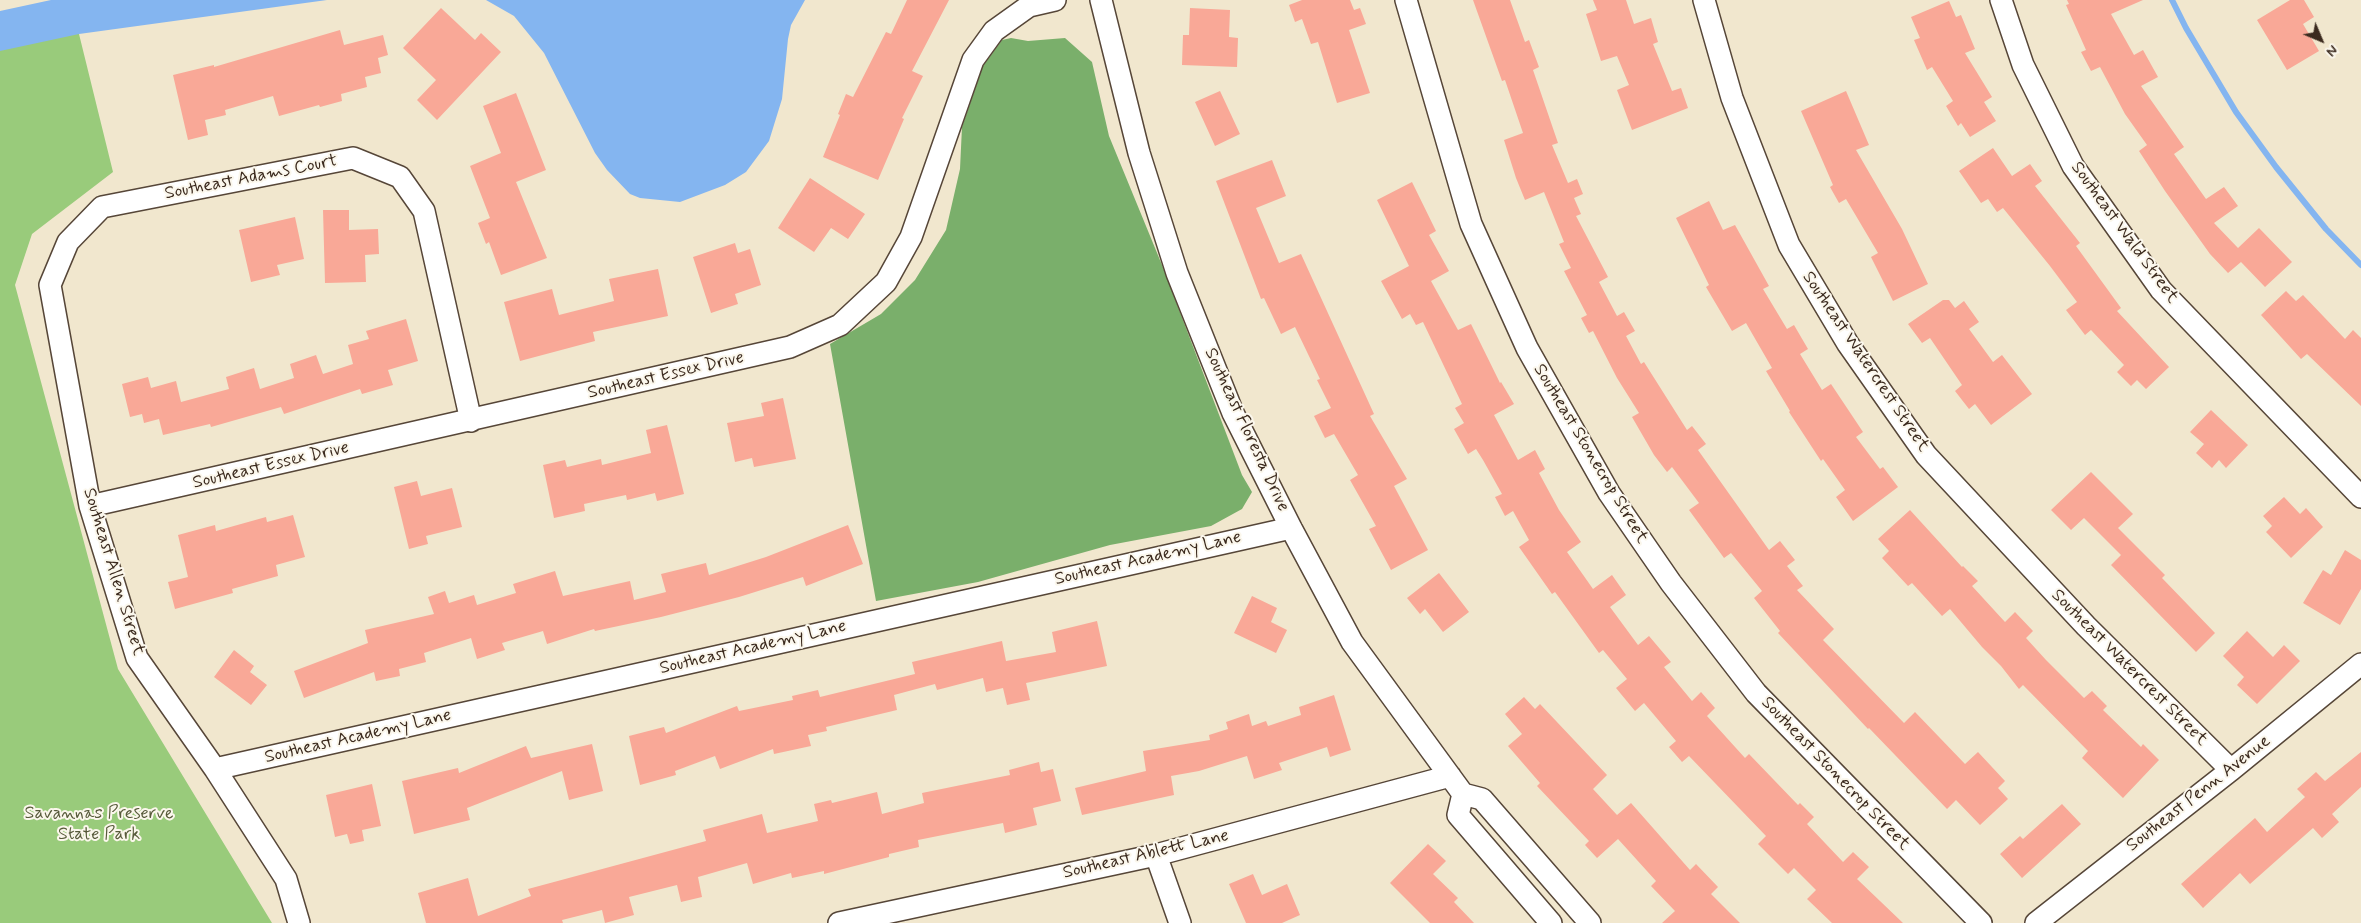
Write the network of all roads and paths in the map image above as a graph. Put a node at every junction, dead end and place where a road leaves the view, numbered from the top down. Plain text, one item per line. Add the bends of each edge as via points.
1 (1055, 0) edge
2 (1101, 0) edge
3 (1406, 0) edge
4 (1704, 0) edge
5 (2001, 0) edge
6 (68, 242) joint
7 (471, 421) junction
8 (2361, 497) edge
9 (90, 506) junction
10 (1291, 528) junction
11 (2361, 664) edge
12 (215, 769) junction
13 (2232, 770) junction
14 (1450, 776) junction
15 (1463, 794) junction
16 (1156, 855) junction
17 (880, 919) edge
18 (299, 923) edge
19 (839, 923) edge
20 (1180, 923) edge
21 (1551, 923) edge
22 (1590, 923) edge
23 (1981, 923) edge
24 (2036, 923) edge

1 - 7 street, Southeast Essex Drive via 1029,6 994,31 973,60 910,237 886,282 840,325 790,347
2 - 10 street, Southeast Floresta Drive via 1139,153 1178,273 1233,413
3 - 23 street, Southeast Stonecrop Street via 1471,224 1527,348 1609,493 1671,583 1756,693
4 - 13 street, Southeast Watercrest Street via 1732,98 1789,246 1848,344 1926,455 2086,626
5 - 8 street, Southeast Wald Street via 2023,66 2073,166 2162,290
6 - 7 street, Southeast Adams Court via 102,207 353,158 400,177 424,211
6 - 9 street, Southeast Allen Street via 50,285
7 - 9 street, Southeast Essex Drive
9 - 12 street, Southeast Allen Street via 137,658
10 - 12 street, Southeast Academy Lane
10 - 14 street, Southeast Floresta Drive via 1352,642
11 - 13 street, Southeast Penn Avenue
12 - 18 street, Southeast Allen Street via 286,879
13 - 24 street, Southeast Penn Avenue
14 - 15 street, Southeast Floresta Drive
14 - 16 street, Southeast Ablett Lane
15 - 21 street via 1458,815
15 - 22 street via 1482,799
16 - 17 street, Southeast Ablett Lane
16 - 20 street
17 - 19 street, Southeast Ablett Lane

